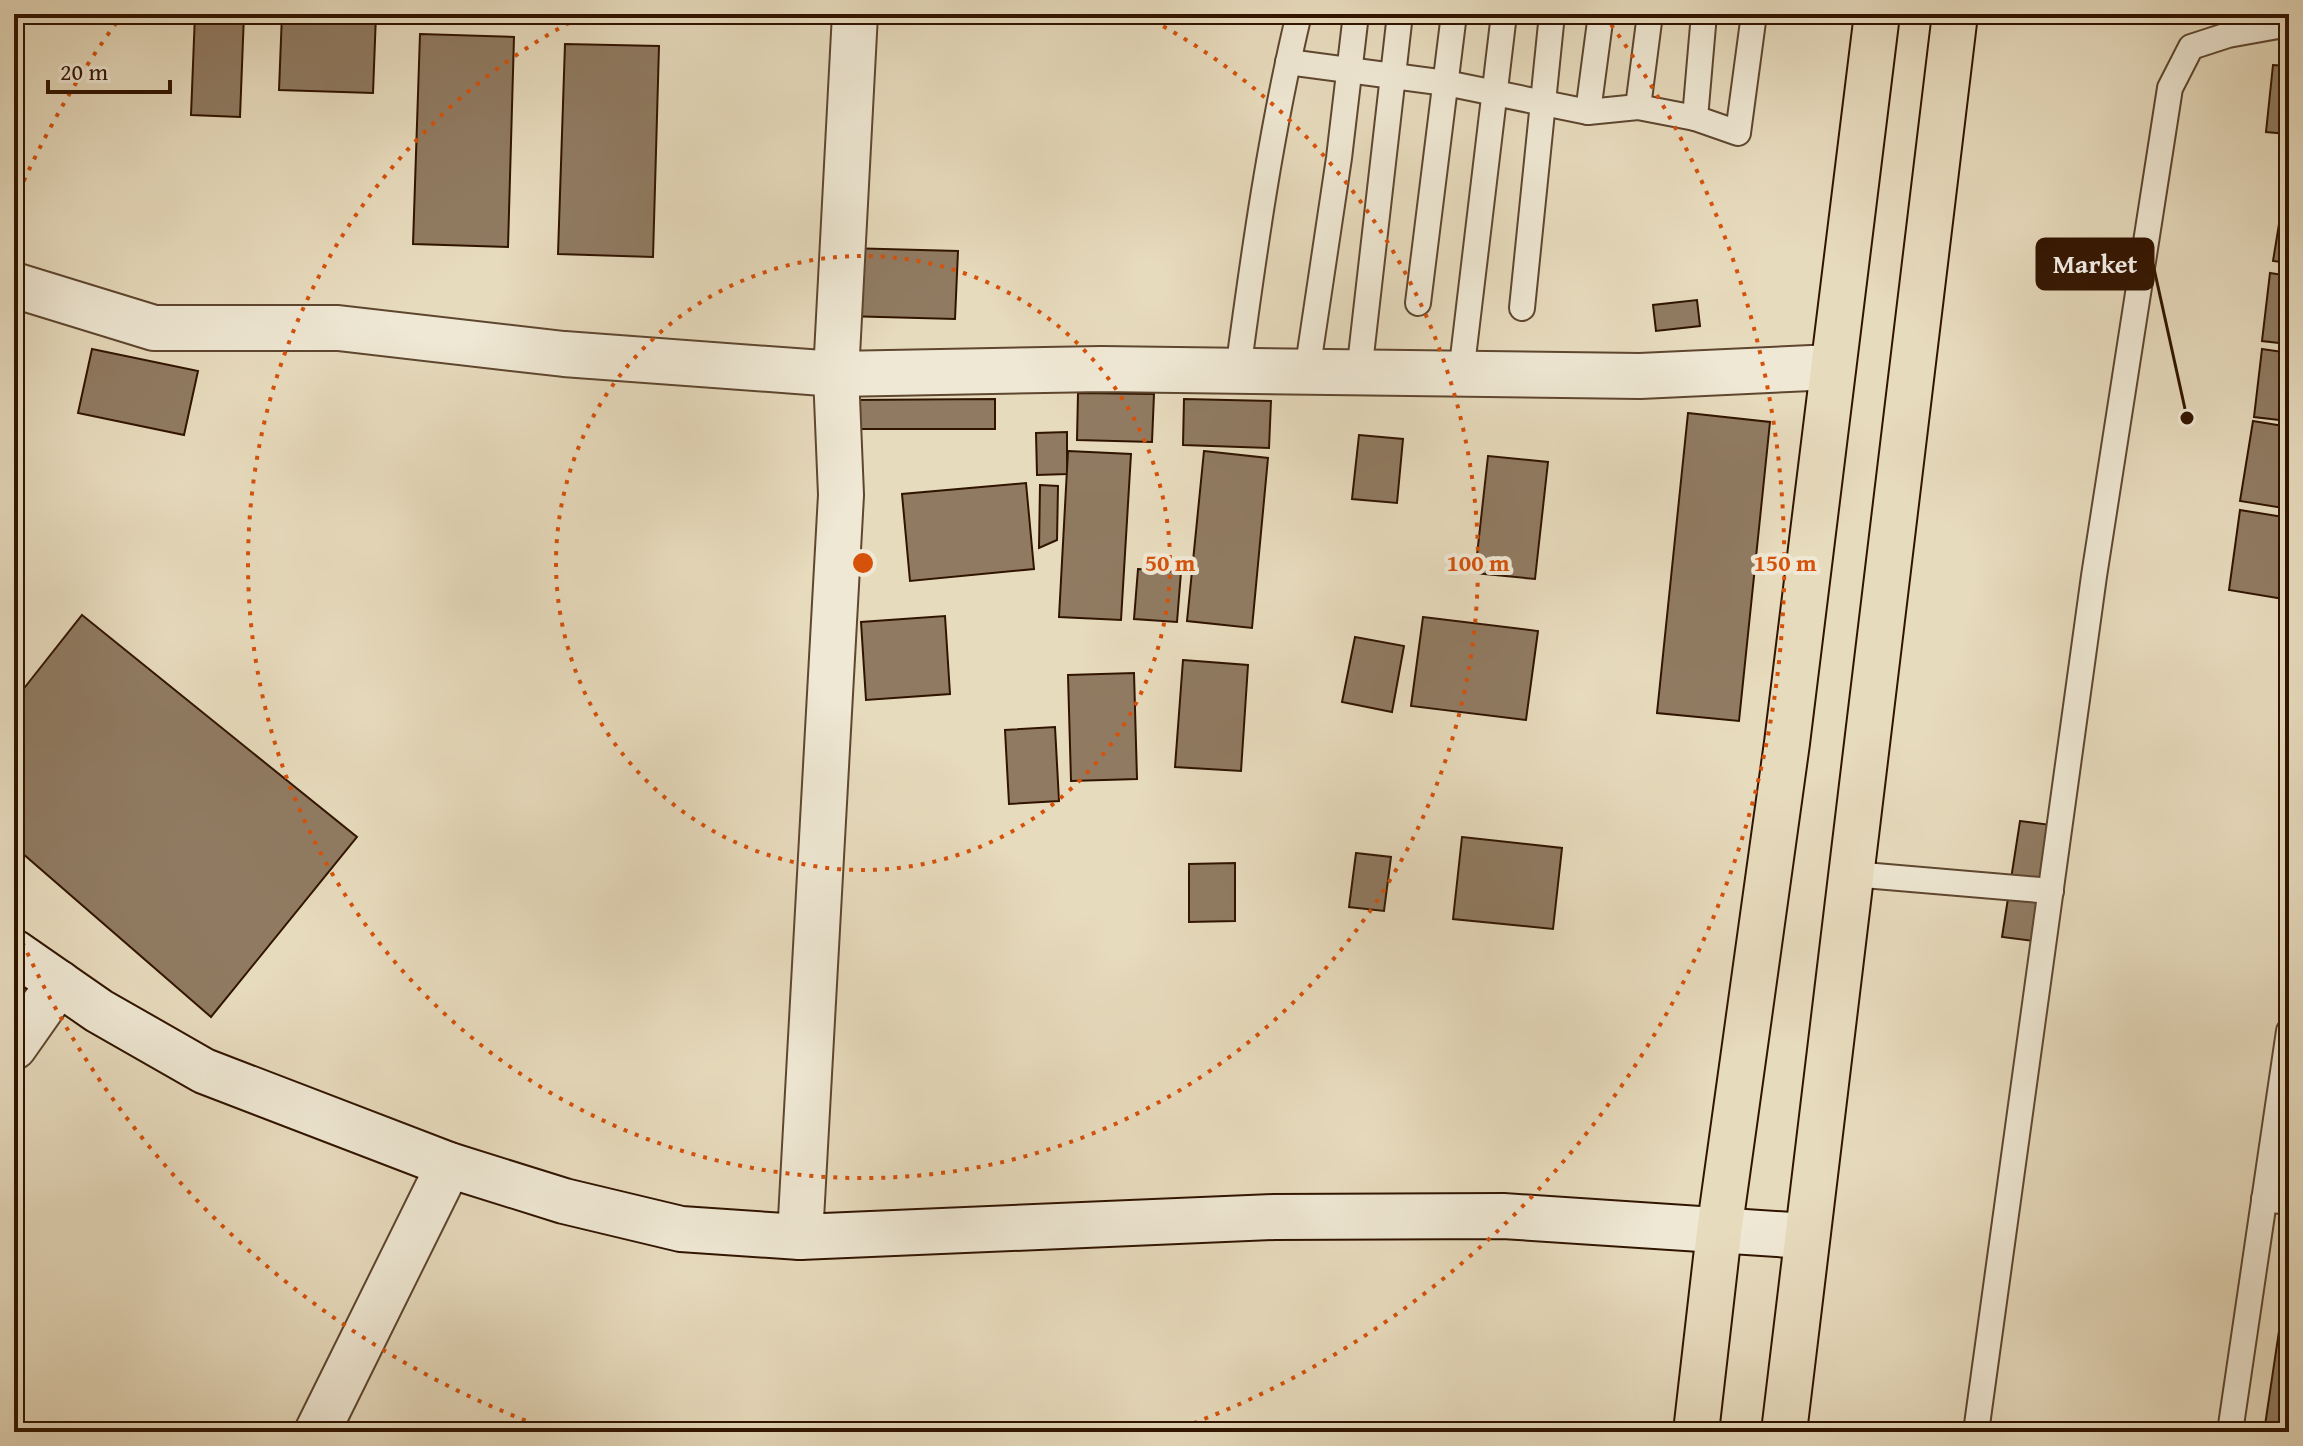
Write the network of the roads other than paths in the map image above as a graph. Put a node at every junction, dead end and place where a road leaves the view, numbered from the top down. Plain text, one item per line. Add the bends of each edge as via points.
1 (855, 14) edge
2 (1299, 14) edge
3 (1356, 14) edge
4 (1400, 14) edge
5 (1454, 14) edge
6 (1504, 14) edge
7 (1552, 14) edge
8 (1601, 14) edge
9 (1650, 14) edge
10 (1704, 14) edge
11 (1754, 14) edge
12 (1877, 14) edge
13 (1955, 14) edge
14 (2289, 24) edge
15 (1288, 62) junction
16 (1349, 69) junction
17 (1393, 76) junction
18 (1446, 83) junction
19 (1494, 93) junction
20 (1543, 103) junction
21 (1638, 107) junction
22 (1588, 112) junction
23 (1695, 118) junction
24 (14, 285) edge
25 (1418, 303) dead end
26 (1522, 308) dead end
27 (1833, 367) junction
28 (1238, 371) junction
29 (1307, 372) junction
30 (1359, 373) junction
31 (836, 374) junction
32 (1461, 374) junction
33 (1852, 874) junction
34 (2051, 891) junction
35 (14, 952) edge
36 (59, 983) junction
37 (2289, 1031) edge
38 (14, 1047) edge
39 (449, 1165) junction
40 (2264, 1199) junction
41 (2289, 1202) edge
42 (1719, 1232) junction
43 (1806, 1236) junction
44 (800, 1237) junction
45 (317, 1432) edge
46 (1696, 1432) edge
47 (1784, 1432) edge
48 (1976, 1432) edge
49 (2230, 1432) edge

1 - 31 street
2 - 15 lane
3 - 16 lane
4 - 17 lane
5 - 18 lane
6 - 19 lane
7 - 20 lane
8 - 22 lane
9 - 21 lane
10 - 23 lane
11 - 23 lane via 1738,133
12 - 27 main road
13 - 33 main road
14 - 34 lane via 2191,47 2170,88
15 - 16 lane
15 - 28 lane
16 - 17 lane
16 - 29 lane
17 - 18 lane
17 - 30 lane
18 - 19 lane
18 - 25 lane
19 - 20 lane
19 - 32 lane
20 - 22 lane
20 - 26 lane
21 - 22 lane
21 - 23 lane
24 - 31 street via 154,328 338,328 564,354
27 - 32 street via 1640,376
27 - 42 main road
28 - 29 street
28 - 31 street
29 - 30 street
30 - 32 street
31 - 44 street via 841,495
33 - 34 lane
33 - 43 main road
34 - 48 lane
35 - 36 street
36 - 38 street
36 - 39 street via 204,1071
37 - 40 lane
39 - 44 street via 564,1201 681,1229
39 - 45 street
40 - 41 lane
40 - 49 lane
42 - 43 street
42 - 44 street via 1503,1216 1290,1217
42 - 46 main road
43 - 47 main road

